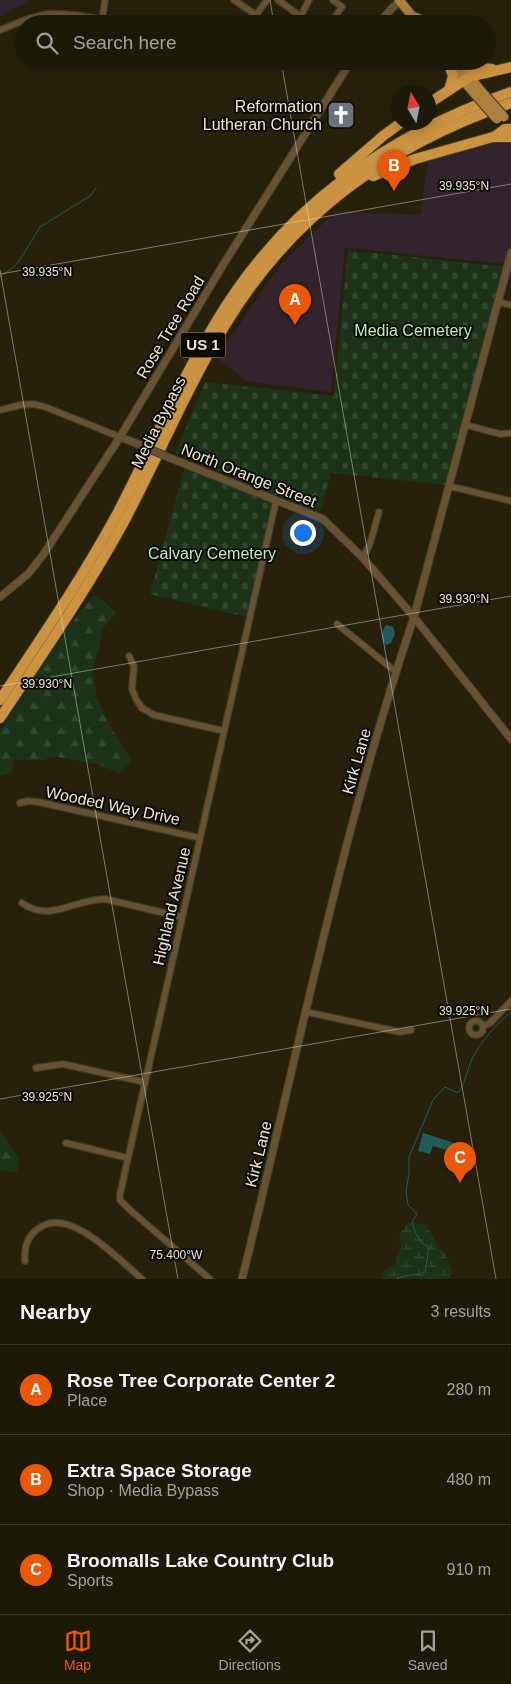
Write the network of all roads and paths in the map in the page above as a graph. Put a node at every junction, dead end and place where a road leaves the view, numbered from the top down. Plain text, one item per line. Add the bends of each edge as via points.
1 (105, 0) edge
2 (234, 0) edge
3 (267, 0) edge
4 (278, 0) edge
5 (333, 0) edge
6 (400, 0) edge
7 (306, 1) edge
8 (44, 15) edge
9 (70, 15) edge
10 (103, 15) edge
11 (299, 15) edge
12 (300, 15) edge
13 (336, 15) edge
14 (386, 15) edge
15 (410, 15) edge
16 (15, 24) edge
17 (0, 30) edge
18 (509, 67) edge
19 (496, 68) edge
20 (345, 70) edge
21 (453, 70) edge
22 (458, 70) edge
23 (466, 79) junction
24 (449, 90) junction
25 (511, 92) edge
26 (436, 99) edge
27 (511, 103) edge
28 (508, 127) edge
29 (391, 130) edge
30 (327, 204) junction
31 (294, 222) junction
32 (511, 253) edge
33 (499, 302) junction
34 (511, 305) edge
35 (0, 410) edge
36 (466, 425) junction
37 (511, 433) edge
38 (120, 437) junction
39 (449, 486) junction
40 (276, 501) junction
41 (511, 501) edge
42 (379, 512) dead end
43 (363, 558) junction
44 (0, 597) edge
45 (414, 617) junction
46 (337, 624) dead end
47 (129, 656) dead end
48 (395, 671) junction
49 (0, 700) edge
50 (0, 718) edge
51 (224, 731) junction
52 (511, 739) edge
53 (20, 803) dead end
54 (200, 838) junction
55 (22, 903) dead end
56 (182, 917) junction
57 (511, 1001) edge
58 (306, 1012) junction
59 (483, 1026) dead end
60 (411, 1030) dead end
61 (36, 1068) dead end
62 (144, 1082) junction
63 (66, 1143) dead end
64 (128, 1158) junction
65 (25, 1262) dead end
66 (141, 1279) edge
67 (210, 1279) edge
68 (242, 1279) edge

1 - 10 street
2 - 3 street via 256,15
4 - 11 street
5 - 13 street via 342,7
6 - 14 street
6 - 15 main road
7 - 12 street
8 - 9 street
16 - 17 street
18 - 19 highway
18 - 23 highway
20 - 38 street, Rose Tree Road
21 - 24 highway
22 - 23 main road
23 - 24 highway
23 - 28 main road, bridge
24 - 26 highway
25 - 31 highway, Media Bypass / US 1 via 443,119 395,144 349,174
27 - 30 highway, Media Bypass / US 1 via 415,144
28 - 30 highway via 493,137 386,170
29 - 31 highway via 336,177
30 - 50 highway, Media Bypass / US 1 via 277,255 234,311 110,547
31 - 49 highway, Media Bypass / US 1 via 246,276 216,322 92,558
32 - 33 street, Kirk Lane
33 - 34 street
33 - 36 street, Kirk Lane
35 - 38 street via 34,404
36 - 37 street via 500,434
36 - 39 street, Kirk Lane
38 - 40 street, North Orange Street, bridge
38 - 44 street, Rose Tree Road via 43,555 28,574
39 - 41 street
39 - 45 street, Kirk Lane
40 - 43 street, North Orange Street via 323,519
40 - 51 street, Highland Avenue
42 - 43 street
43 - 45 street, North Orange Street
45 - 48 street, Kirk Lane
45 - 52 street, North Orange Street
46 - 48 street
47 - 51 street via 134,666 132,689 142,708 154,715
48 - 58 street, Kirk Lane via 348,840
51 - 54 street, Highland Avenue
53 - 54 street, Wooded Way Drive via 38,802
54 - 56 street, Highland Avenue
55 - 56 street via 39,912 96,899
56 - 62 street, Highland Avenue
57 - 59 street
58 - 60 street via 400,1032
58 - 68 street, Kirk Lane
61 - 62 street via 63,1064
62 - 64 street, Highland Avenue
63 - 64 street
64 - 67 street, Highland Avenue via 120,1200
65 - 66 street via 26,1244 36,1230 54,1222 66,1223 87,1233

